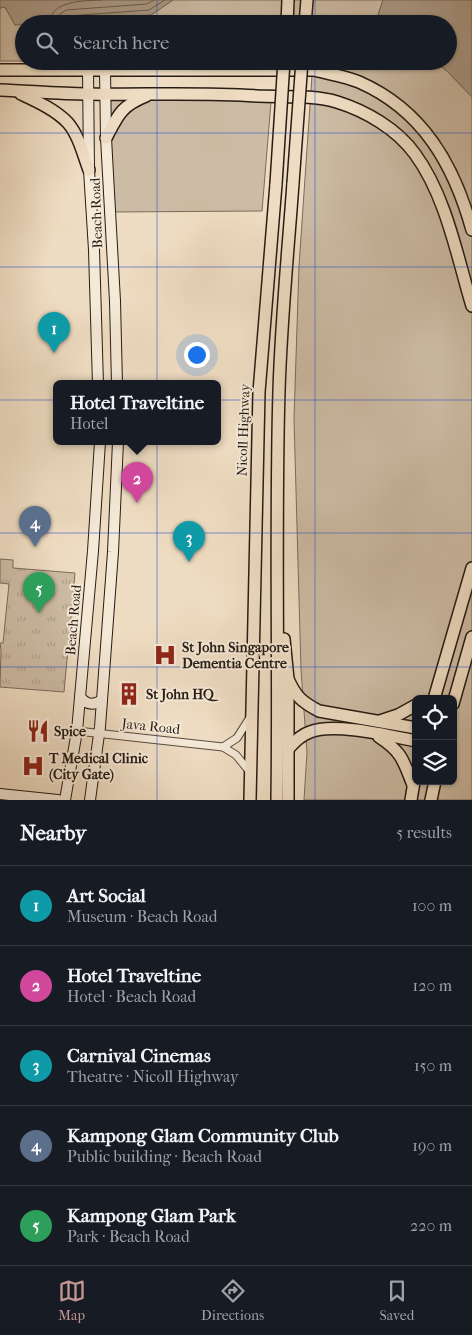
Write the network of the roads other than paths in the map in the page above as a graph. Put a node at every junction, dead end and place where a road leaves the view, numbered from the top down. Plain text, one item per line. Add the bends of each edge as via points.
1 (288, 0) edge
2 (307, 0) edge
3 (287, 15) edge
4 (306, 15) edge
5 (0, 70) edge
6 (88, 70) junction
7 (105, 70) junction
8 (283, 70) edge
9 (301, 70) edge
10 (0, 90) edge
11 (15, 91) junction
12 (152, 93) junction
13 (88, 94) junction
14 (104, 94) junction
15 (106, 138) junction
16 (108, 154) junction
17 (89, 157) junction
18 (89, 170) junction
19 (472, 230) edge
20 (472, 306) edge
21 (98, 380) edge
22 (117, 380) edge
23 (100, 445) edge
24 (118, 445) edge
25 (276, 555) junction
26 (472, 568) edge
27 (472, 637) edge
28 (288, 679) junction
29 (438, 686) junction
30 (429, 695) edge
31 (435, 695) edge
32 (456, 695) edge
33 (80, 697) junction
34 (102, 700) junction
35 (412, 707) edge
36 (251, 713) junction
37 (378, 722) junction
38 (412, 727) edge
39 (77, 731) junction
40 (99, 733) junction
41 (374, 734) junction
42 (412, 740) edge
43 (223, 747) junction
44 (289, 748) junction
45 (250, 772) junction
46 (412, 782) edge
47 (413, 785) edge
48 (434, 785) edge
49 (0, 794) edge
50 (58, 800) edge
51 (65, 800) edge
52 (90, 800) edge
53 (250, 800) edge
54 (277, 800) edge
55 (288, 800) edge
56 (411, 800) edge
57 (431, 800) edge

1 - 3 main road
2 - 4 main road
5 - 6 main road
6 - 7 main road
6 - 13 main road, Beach Road
7 - 14 main road, Beach Road
7 - 19 main road via 314,70 358,81 384,95 413,117 434,142 448,166
8 - 36 main road, Nicoll Highway, bridge via 258,392
9 - 25 main road, bridge via 279,389
10 - 11 main road
11 - 13 main road
11 - 18 main road via 53,111 68,123
12 - 14 main road
12 - 15 main road via 125,107
12 - 20 main road via 318,99 337,102 370,115 398,135 430,176 442,205
13 - 14 main road
13 - 17 main road, Beach Road
14 - 15 main road, Beach Road
15 - 16 main road, Beach Road
16 - 17 main road via 98,152
16 - 22 main road, Beach Road
17 - 18 main road, Beach Road
18 - 21 main road, Beach Road
23 - 33 main road, Beach Road
24 - 34 main road
25 - 28 main road
25 - 54 main road
26 - 29 main road
27 - 32 main road
28 - 37 main road via 295,694 319,711
28 - 44 main road
29 - 30 main road
29 - 31 main road
33 - 34 main road via 92,705
33 - 39 main road, Beach Road
34 - 40 main road
35 - 37 main road
36 - 43 street via 237,738
36 - 45 main road, Nicoll Highway
37 - 38 main road
39 - 40 street, Java Road
39 - 51 main road, Beach Road
40 - 43 street, Java Road
40 - 52 main road
41 - 42 main road
41 - 44 main road via 322,728 301,736
41 - 46 main road via 400,753
43 - 45 street via 236,755
44 - 55 main road
45 - 53 main road, Nicoll Highway
47 - 56 main road
48 - 57 main road
49 - 50 main road

